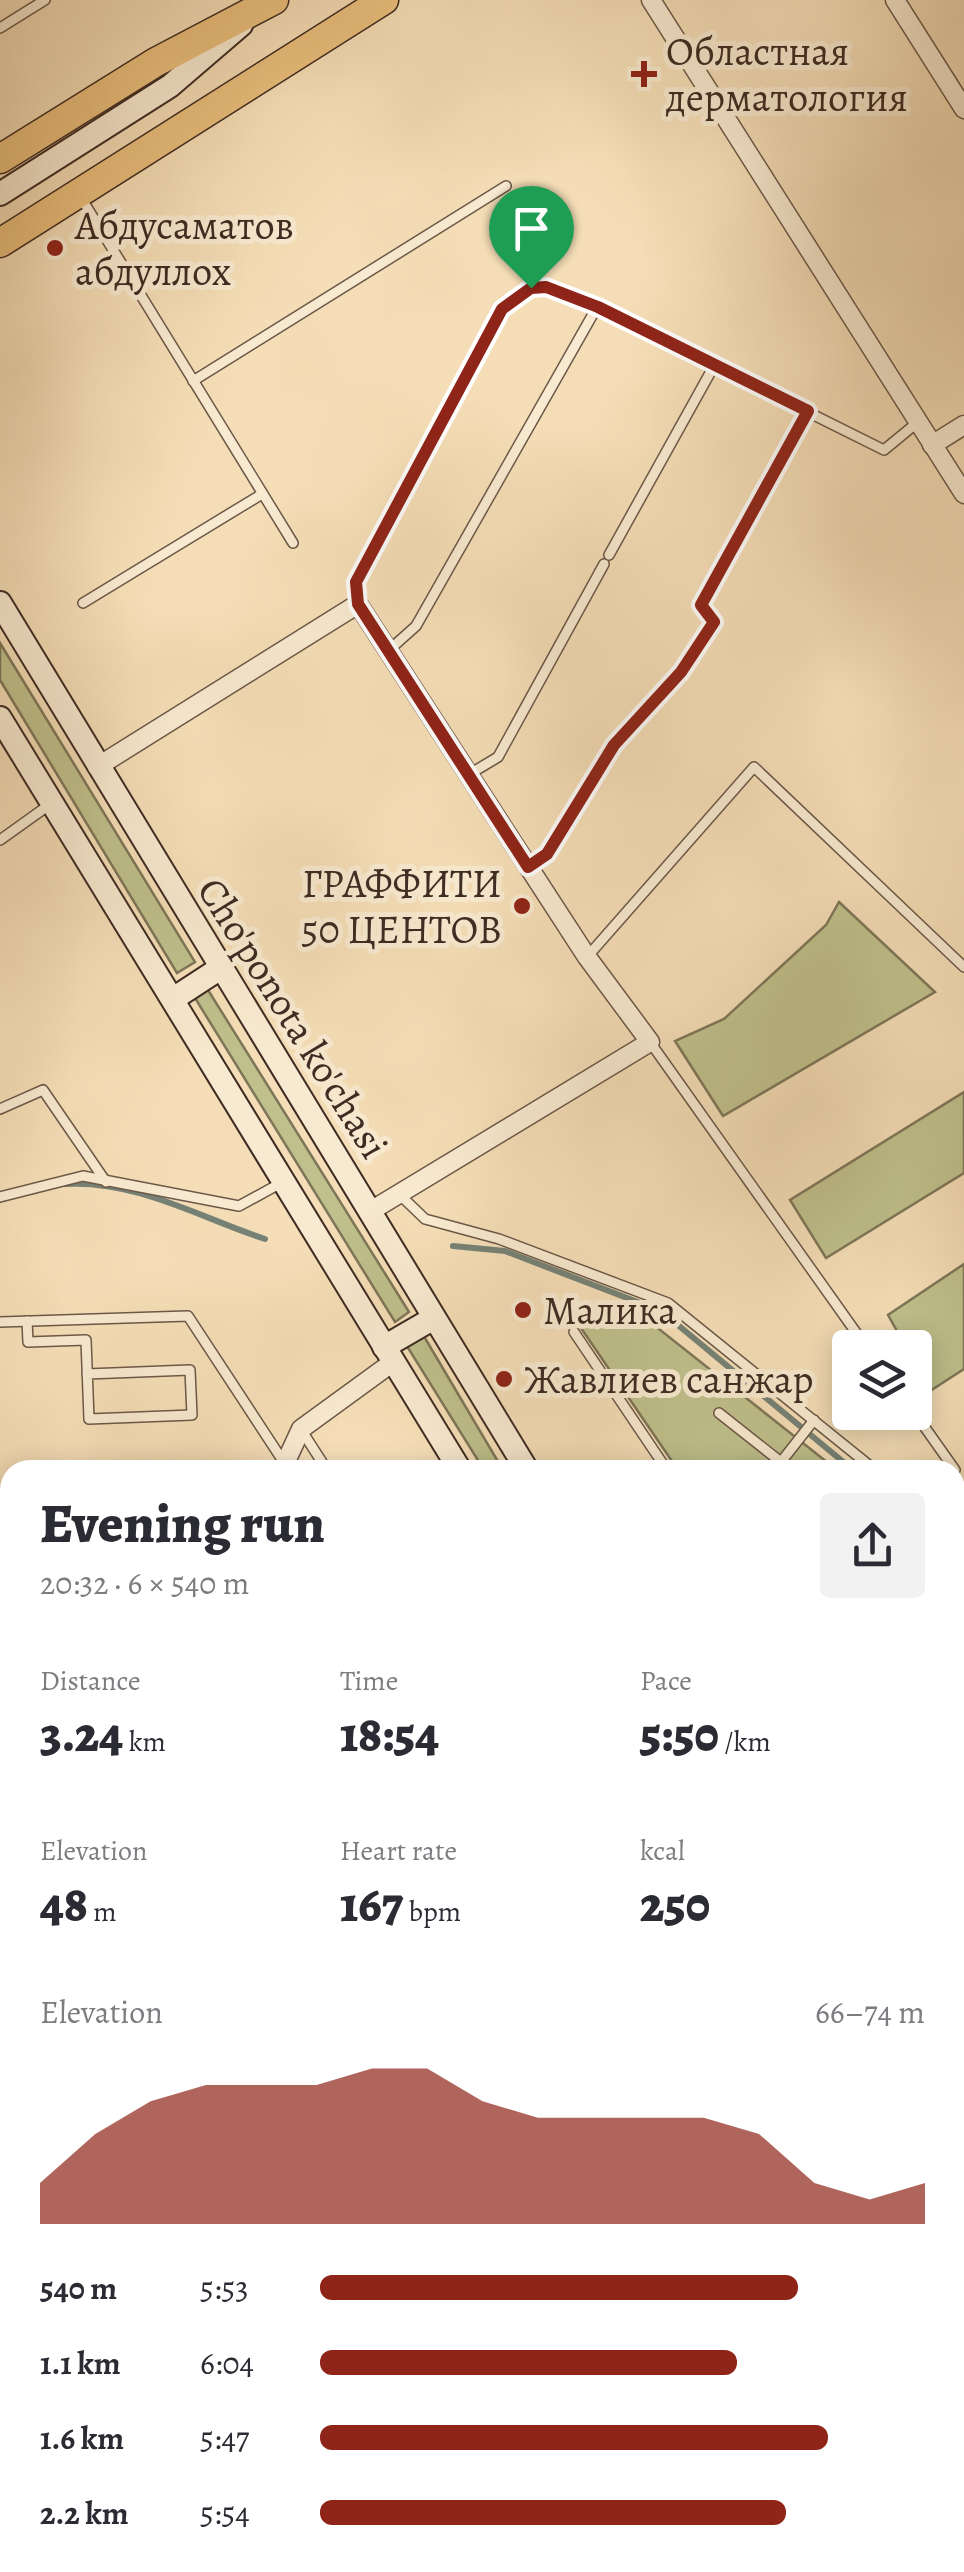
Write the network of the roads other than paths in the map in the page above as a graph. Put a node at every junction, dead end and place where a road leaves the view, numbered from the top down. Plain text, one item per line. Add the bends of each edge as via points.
1 (44, 0) edge
2 (384, 0) edge
3 (651, 0) edge
4 (895, 0) edge
5 (262, 3) edge
6 (0, 28) edge
7 (964, 109) edge
8 (0, 158) edge
9 (506, 186) dead end
10 (0, 194) edge
11 (78, 194) junction
12 (0, 243) edge
13 (598, 307) junction
14 (715, 364) junction
15 (193, 381) junction
16 (808, 411) junction
17 (918, 422) junction
18 (964, 425) edge
19 (932, 444) junction
20 (262, 494) junction
21 (964, 494) edge
22 (293, 543) dead end
23 (0, 603) edge
24 (84, 603) dead end
25 (358, 604) junction
26 (388, 651) junction
27 (0, 718) edge
28 (97, 767) junction
29 (468, 775) junction
30 (52, 803) junction
31 (0, 840) edge
32 (528, 867) junction
33 (587, 957) junction
34 (964, 966) edge
35 (219, 970) junction
36 (173, 999) junction
37 (650, 1042) junction
38 (0, 1109) edge
39 (106, 1182) junction
40 (284, 1182) junction
41 (400, 1194) junction
42 (0, 1197) edge
43 (368, 1212) junction
44 (434, 1318) junction
45 (28, 1321) junction
46 (0, 1322) edge
47 (854, 1330) edge
48 (574, 1332) dead end
49 (388, 1355) junction
50 (87, 1374) junction
51 (719, 1413) dead end
52 (812, 1422) junction
53 (301, 1429) junction
54 (927, 1430) edge
55 (278, 1460) edge
56 (285, 1460) edge
57 (320, 1460) edge
58 (454, 1460) edge
59 (520, 1460) edge
60 (660, 1460) edge
61 (779, 1460) edge
62 (784, 1460) edge
63 (862, 1460) edge
64 (948, 1460) edge

1 - 6 lane
2 - 11 main road
3 - 17 street
4 - 7 street
5 - 8 main road
5 - 10 main road via 170,86
9 - 15 lane
11 - 12 main road
11 - 15 lane
13 - 14 lane
13 - 25 lane via 546,287 531,288 502,309 356,582
13 - 26 lane via 416,626
14 - 16 lane
14 - 29 lane via 498,756
15 - 20 lane
16 - 17 lane via 884,450
16 - 32 lane via 701,605 714,622 681,672 614,745 547,854
17 - 19 street
18 - 19 street
19 - 21 street
20 - 22 lane
20 - 24 lane
23 - 28 main road, Cho'ponota ko'chasi
25 - 26 street
25 - 28 street
26 - 29 street
27 - 30 main road
28 - 35 main road, Cho'ponota ko'chasi
29 - 32 street
30 - 31 lane
30 - 36 main road
32 - 33 street
33 - 34 lane via 754,767
33 - 37 street
35 - 36 main road
35 - 43 main road, Cho'ponota ko'chasi
36 - 40 main road
37 - 41 street
37 - 47 lane
38 - 39 lane via 43,1090
39 - 40 lane via 239,1206
39 - 42 lane via 82,1176
40 - 49 main road
41 - 43 street
41 - 52 lane via 425,1219 668,1302
43 - 44 main road, Cho'ponota ko'chasi
44 - 49 main road
44 - 59 main road, Cho'ponota ko'chasi
45 - 46 lane
45 - 50 lane via 28,1342 86,1340
45 - 55 lane via 188,1316
48 - 60 lane
49 - 53 street
49 - 58 main road
50 - 50 lane via 89,1419 192,1415 190,1370
51 - 61 lane
52 - 62 lane
52 - 63 lane
53 - 56 street
53 - 57 lane
54 - 64 lane

